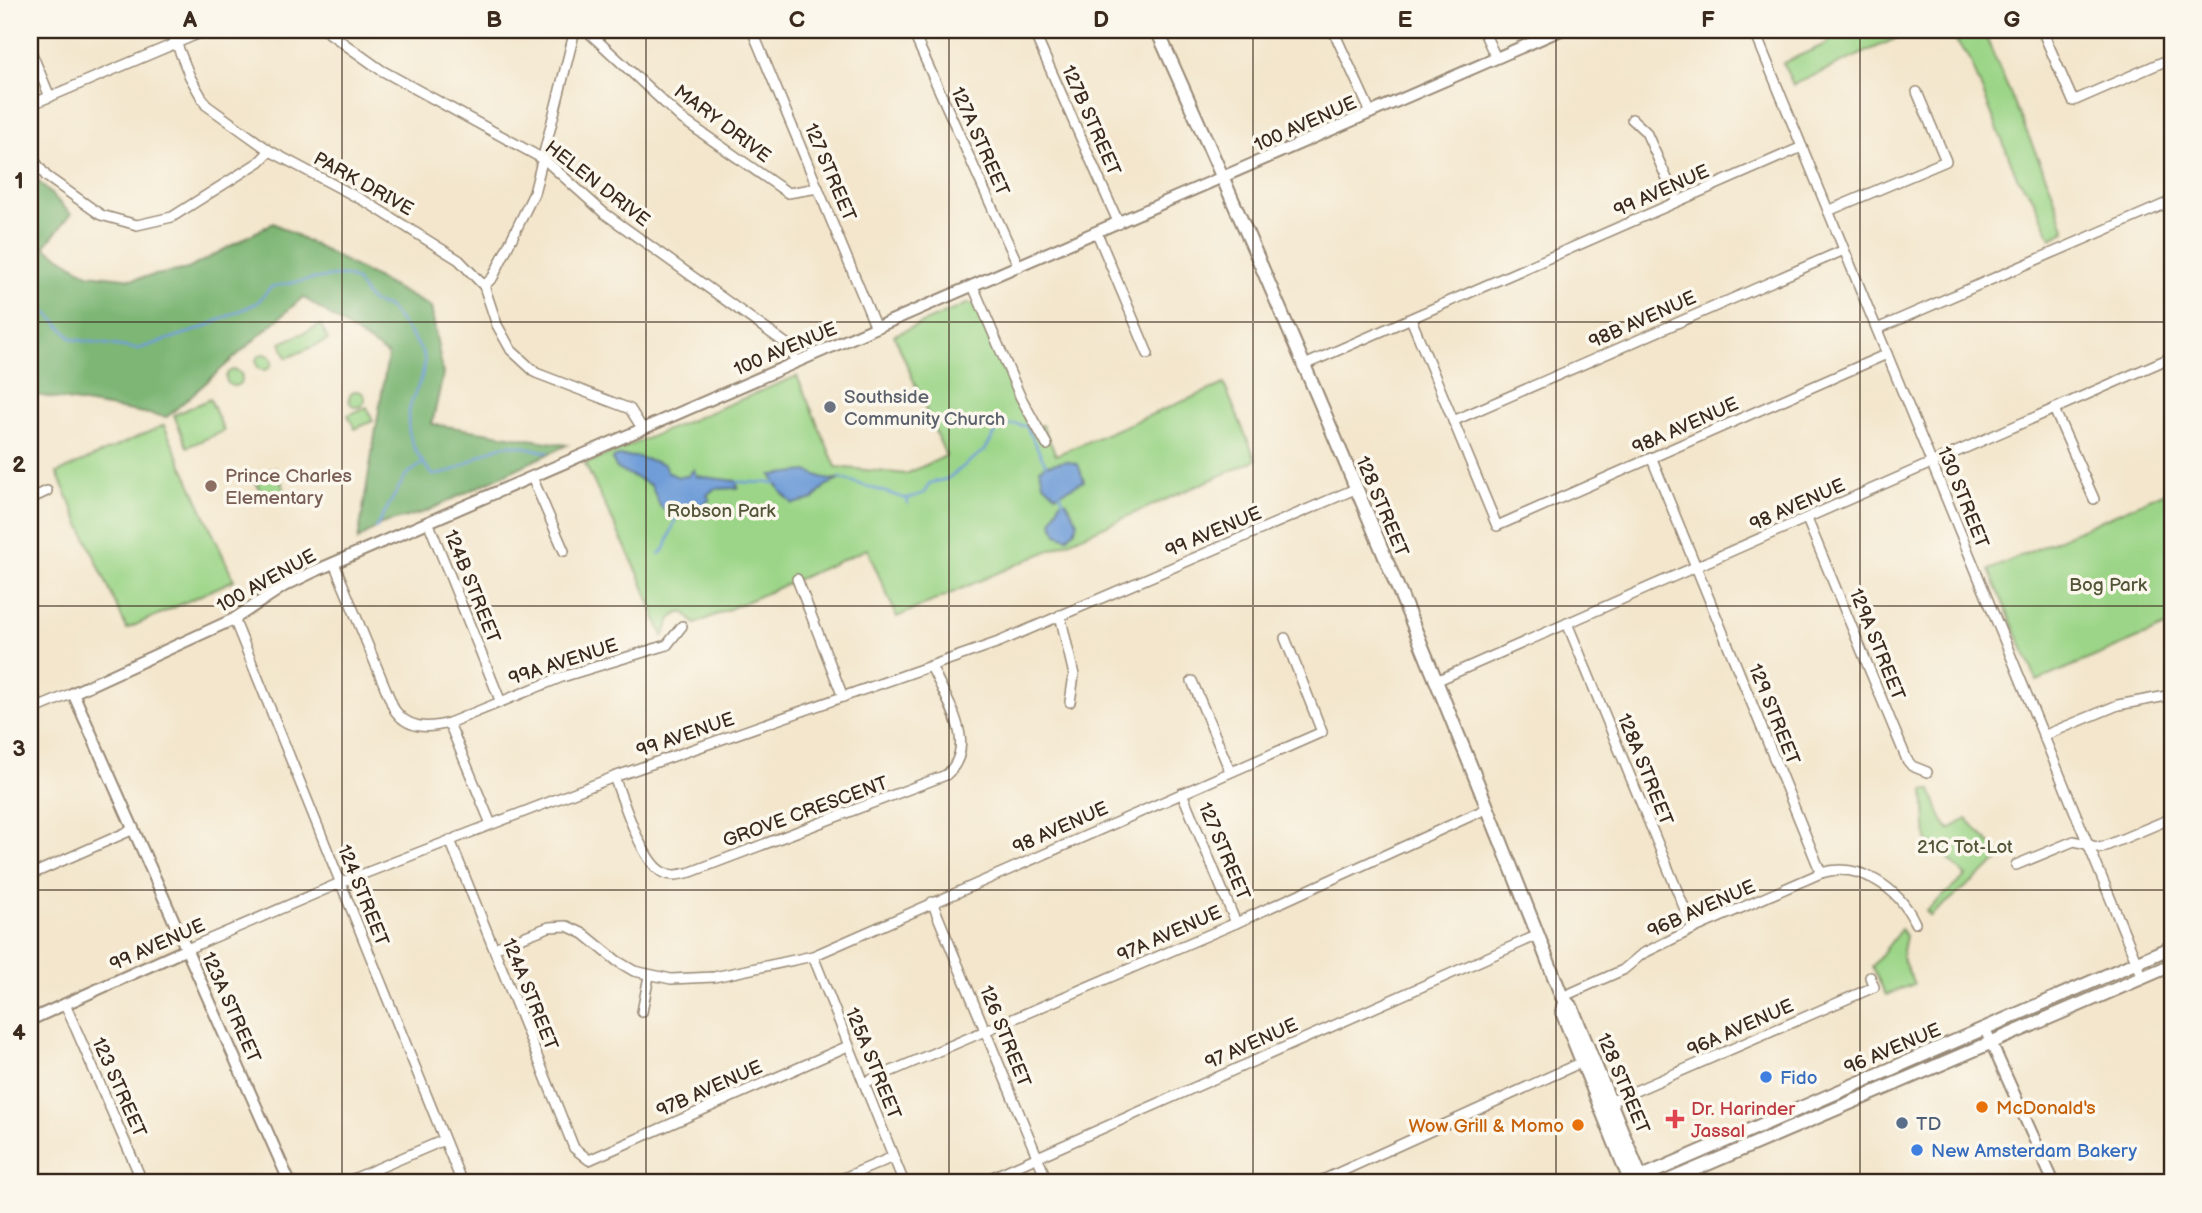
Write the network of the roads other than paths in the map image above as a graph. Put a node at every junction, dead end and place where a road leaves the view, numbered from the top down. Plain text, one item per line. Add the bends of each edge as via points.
1 (171, 30) edge
2 (207, 30) edge
3 (325, 30) edge
4 (575, 30) edge
5 (586, 30) edge
6 (752, 30) edge
7 (912, 30) edge
8 (1033, 30) edge
9 (1157, 30) edge
10 (1333, 30) edge
11 (1483, 30) edge
12 (1561, 30) edge
13 (1754, 30) edge
14 (2042, 30) edge
15 (176, 43) junction
16 (30, 49) edge
17 (1496, 58) junction
18 (2172, 58) edge
19 (1917, 92) dead end
20 (50, 97) junction
21 (30, 105) edge
22 (1371, 113) junction
23 (1632, 119) dead end
24 (1802, 147) junction
25 (270, 151) junction
26 (30, 155) edge
27 (545, 160) junction
28 (1224, 178) junction
29 (818, 188) junction
30 (1678, 201) junction
31 (2172, 201) edge
32 (1828, 211) junction
33 (1119, 224) junction
34 (1097, 233) junction
35 (1844, 250) junction
36 (1019, 267) junction
37 (484, 286) junction
38 (973, 286) junction
39 (1411, 319) junction
40 (876, 328) junction
41 (1877, 329) junction
42 (1148, 354) dead end
43 (1887, 354) junction
44 (2172, 357) edge
45 (796, 362) junction
46 (1302, 366) junction
47 (2054, 409) junction
48 (1453, 421) junction
49 (642, 428) junction
50 (1047, 445) dead end
51 (1652, 459) junction
52 (1931, 463) junction
53 (532, 477) junction
54 (1355, 489) junction
55 (47, 491) dead end
56 (30, 499) edge
57 (2094, 499) dead end
58 (1807, 519) junction
59 (429, 524) junction
60 (564, 551) dead end
61 (334, 563) junction
62 (1697, 567) junction
63 (797, 579) dead end
64 (1060, 615) junction
65 (234, 619) junction
66 (1567, 623) junction
67 (682, 626) dead end
68 (1284, 638) dead end
69 (931, 666) junction
70 (1192, 681) dead end
71 (1436, 681) junction
72 (30, 687) edge
73 (72, 693) junction
74 (2172, 695) edge
75 (843, 697) junction
76 (500, 700) junction
77 (1070, 702) dead end
78 (34, 709) edge
79 (449, 723) junction
80 (2043, 736) junction
81 (1230, 771) junction
82 (1927, 772) dead end
83 (614, 777) junction
84 (1182, 793) junction
85 (1486, 809) junction
86 (2172, 818) edge
87 (491, 824) junction
88 (134, 829) junction
89 (450, 840) junction
90 (2088, 844) junction
91 (2016, 865) dead end
92 (1821, 873) junction
93 (30, 875) edge
94 (340, 883) junction
95 (932, 902) junction
96 (1236, 923) junction
97 (1916, 923) dead end
98 (1693, 929) junction
99 (1538, 935) junction
100 (2172, 947) edge
101 (494, 948) junction
102 (187, 949) junction
103 (813, 956) junction
104 (2136, 963) junction
105 (2172, 965) edge
106 (649, 976) junction
107 (1870, 977) dead end
108 (2143, 978) junction
109 (1563, 999) junction
110 (65, 1004) junction
111 (642, 1012) dead end
112 (30, 1020) edge
113 (1985, 1029) junction
114 (986, 1032) junction
115 (1991, 1042) junction
116 (848, 1046) junction
117 (1582, 1062) junction
118 (864, 1083) junction
119 (1858, 1084) junction
120 (1610, 1102) junction
121 (1817, 1102) junction
122 (1845, 1105) junction
123 (1797, 1125) junction
124 (443, 1140) junction
125 (584, 1156) joint
126 (893, 1157) junction
127 (1037, 1157) junction
128 (1339, 1178) edge
129 (1635, 1182) edge
130 (143, 1183) edge
131 (289, 1183) edge
132 (344, 1183) edge
133 (461, 1183) edge
134 (832, 1183) edge
135 (904, 1183) edge
136 (979, 1183) edge
137 (1048, 1183) edge
138 (1316, 1183) edge
139 (1663, 1183) edge
140 (2054, 1183) edge

1 - 15 street
2 - 15 street
3 - 27 street, HELEN DRIVE via 381,70
4 - 27 street
5 - 29 street, MARY DRIVE via 682,119 789,193
6 - 29 street, 127 STREET
7 - 36 street, 127A STREET
8 - 33 street, 127B STREET
9 - 28 main road, 128 STREET
10 - 22 street
11 - 17 street
12 - 17 street, 100 AVENUE
13 - 24 street, 130 STREET
14 - 18 street via 2073,101
15 - 20 street
15 - 25 street, PARK DRIVE via 206,104
16 - 20 street
17 - 22 street, 100 AVENUE
19 - 32 street via 1945,161
20 - 21 street
22 - 28 street, 100 AVENUE
23 - 30 street via 1646,132
24 - 30 street, 99 AVENUE
24 - 32 street, 130 STREET
25 - 26 street via 172,217 143,225 101,215 46,176
25 - 37 street, PARK DRIVE via 437,245
27 - 37 street via 534,194 493,277
27 - 45 street, HELEN DRIVE via 604,213 788,345
28 - 33 street, 100 AVENUE
28 - 46 main road, 128 STREET
29 - 40 street, 127 STREET
30 - 39 street, 99 AVENUE
31 - 41 street
32 - 35 street, 130 STREET
33 - 34 street, 100 AVENUE
34 - 36 street, 100 AVENUE
34 - 42 street
35 - 41 street, 130 STREET
35 - 48 street, 98B AVENUE
36 - 38 street, 100 AVENUE
37 - 49 street, PARK DRIVE via 502,335 525,365 630,409
38 - 40 street, 100 AVENUE
38 - 50 street via 1020,396
39 - 46 street, 99 AVENUE
39 - 48 street
40 - 45 street, 100 AVENUE
41 - 43 street, 130 STREET
43 - 51 street, 98A AVENUE
43 - 52 street, 130 STREET
44 - 47 street, 98 AVENUE
45 - 49 street, 100 AVENUE
46 - 54 main road, 128 STREET
47 - 52 street, 98 AVENUE
47 - 57 street
48 - 51 street, 98A AVENUE via 1497,526
49 - 53 street, 100 AVENUE
51 - 62 street, 129 STREET
52 - 58 street, 98 AVENUE
52 - 80 street, 130 STREET
53 - 59 street, 100 AVENUE
53 - 60 street
54 - 64 street, 99 AVENUE
54 - 71 main road, 128 STREET
55 - 56 street
58 - 62 street, 98 AVENUE
58 - 82 street, 129A STREET via 1907,760
59 - 61 street, 100 AVENUE
59 - 76 street, 124B STREET
61 - 65 street, 100 AVENUE via 292,582
61 - 79 street via 397,714 415,726
62 - 66 street, 98 AVENUE
62 - 92 street, 129 STREET
63 - 75 street
64 - 69 street, 99 AVENUE
64 - 77 street via 1074,675
65 - 73 street, 100 AVENUE
65 - 94 street, 124 STREET
66 - 71 street, 98 AVENUE
66 - 98 street, 128A STREET
67 - 76 street, 99A AVENUE via 667,645
68 - 81 street, 98 AVENUE via 1322,732
69 - 75 street, 99 AVENUE
69 - 83 street, GROVE CRESCENT via 962,741 959,760 946,775 691,872 666,874 654,867
70 - 81 street
71 - 85 main road, 128 STREET
72 - 78 street
73 - 78 street, 100 AVENUE
73 - 88 street, 123A STREET
74 - 80 street via 2118,705
75 - 83 street, 99 AVENUE
76 - 79 street, 99A AVENUE
79 - 87 street
80 - 90 street, 130 STREET
81 - 84 street, 98 AVENUE
83 - 87 street, 99 AVENUE
84 - 95 street, 98 AVENUE
84 - 96 street, 127 STREET
85 - 96 street, 97A AVENUE
85 - 99 main road, 128 STREET
86 - 90 street via 2101,848
87 - 89 street, 99 AVENUE
88 - 93 street
88 - 102 street, 123A STREET
89 - 94 street, 99 AVENUE
89 - 101 street, 124A STREET
90 - 91 street via 2074,842
90 - 104 street, 130 STREET
92 - 97 street via 1843,869 1864,874 1901,900
92 - 98 street, 96B AVENUE
94 - 102 street, 99 AVENUE
94 - 124 street, 124 STREET
95 - 103 street, 98 AVENUE
95 - 114 street, 126 STREET
96 - 114 street, 97A AVENUE
98 - 109 street, 96B AVENUE
99 - 109 main road, 128 STREET
99 - 127 street, 97 AVENUE
100 - 104 main road, 96 AVENUE
101 - 106 street, 98 AVENUE via 550,927 567,926 617,961
101 - 125 street, 124A STREET via 575,1148
102 - 110 street, 99 AVENUE
102 - 131 street, 123A STREET
103 - 106 street, 98 AVENUE via 692,980
103 - 116 street, 125A STREET
104 - 108 street, 130 STREET
104 - 113 main road, 96 AVENUE
105 - 108 main road, 96 AVENUE
106 - 111 street
107 - 120 street, 96A AVENUE via 1874,987
108 - 115 main road, 96 AVENUE
109 - 117 main road, 128 STREET via 1562,1012
109 - 120 main road, 128 STREET via 1572,1008
110 - 112 street, 99 AVENUE
110 - 130 street, 123 STREET
113 - 115 street
113 - 119 main road, 96 AVENUE
114 - 118 street, 97A AVENUE
114 - 127 street, 126 STREET
115 - 122 main road, 96 AVENUE
115 - 140 street
116 - 118 street, 125A STREET
116 - 125 street, 97B AVENUE via 589,1160
117 - 128 street
117 - 129 main road, 128 STREET
118 - 126 street, 125A STREET
119 - 121 main road, 96 AVENUE
119 - 122 main road
120 - 129 main road, 128 STREET
121 - 123 main road
121 - 129 main road, 96 AVENUE
122 - 123 main road, 96 AVENUE
123 - 139 main road, 96 AVENUE
124 - 132 street
124 - 133 street, 124 STREET
126 - 134 street
126 - 135 street, 125A STREET
127 - 136 street, 97 AVENUE
127 - 137 street, 126 STREET
128 - 138 street

